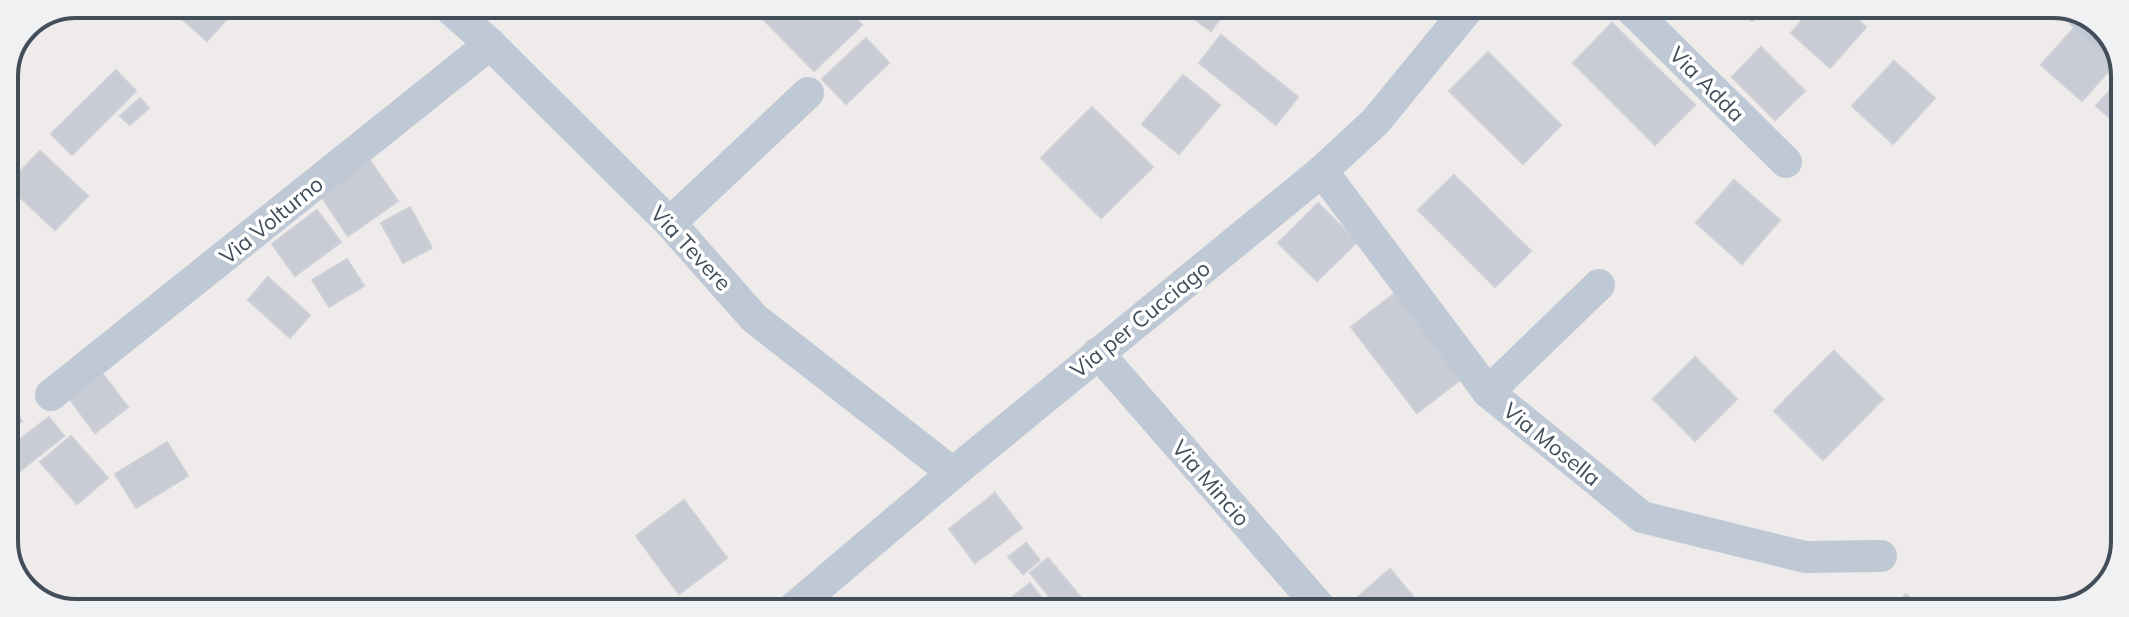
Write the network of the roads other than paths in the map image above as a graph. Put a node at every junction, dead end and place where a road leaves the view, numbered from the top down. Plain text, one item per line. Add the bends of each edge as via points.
1 (461, 18) edge
2 (1460, 18) edge
3 (1640, 18) edge
4 (490, 44) junction
5 (808, 93) dead end
6 (1786, 162) dead end
7 (1322, 171) junction
8 (670, 223) junction
9 (1599, 285) dead end
10 (1098, 353) junction
11 (1488, 392) junction
12 (51, 395) dead end
13 (953, 473) junction
14 (1881, 556) dead end
15 (804, 599) edge
16 (1313, 599) edge

1 - 4 street, Via Tevere
2 - 7 street, Via per Cucciago via 1376,121
3 - 6 street, Via Adda
4 - 8 street, Via Tevere
4 - 12 street, Via Volturno
5 - 8 street
7 - 10 street, Via per Cucciago
7 - 11 street, Via Mosella
8 - 13 street, Via Tevere via 754,318
9 - 11 street
10 - 13 street, Via per Cucciago
10 - 16 street, Via Mincio
11 - 14 street, Via Mosella via 1642,517 1805,557
13 - 15 street, Via per Cucciago

